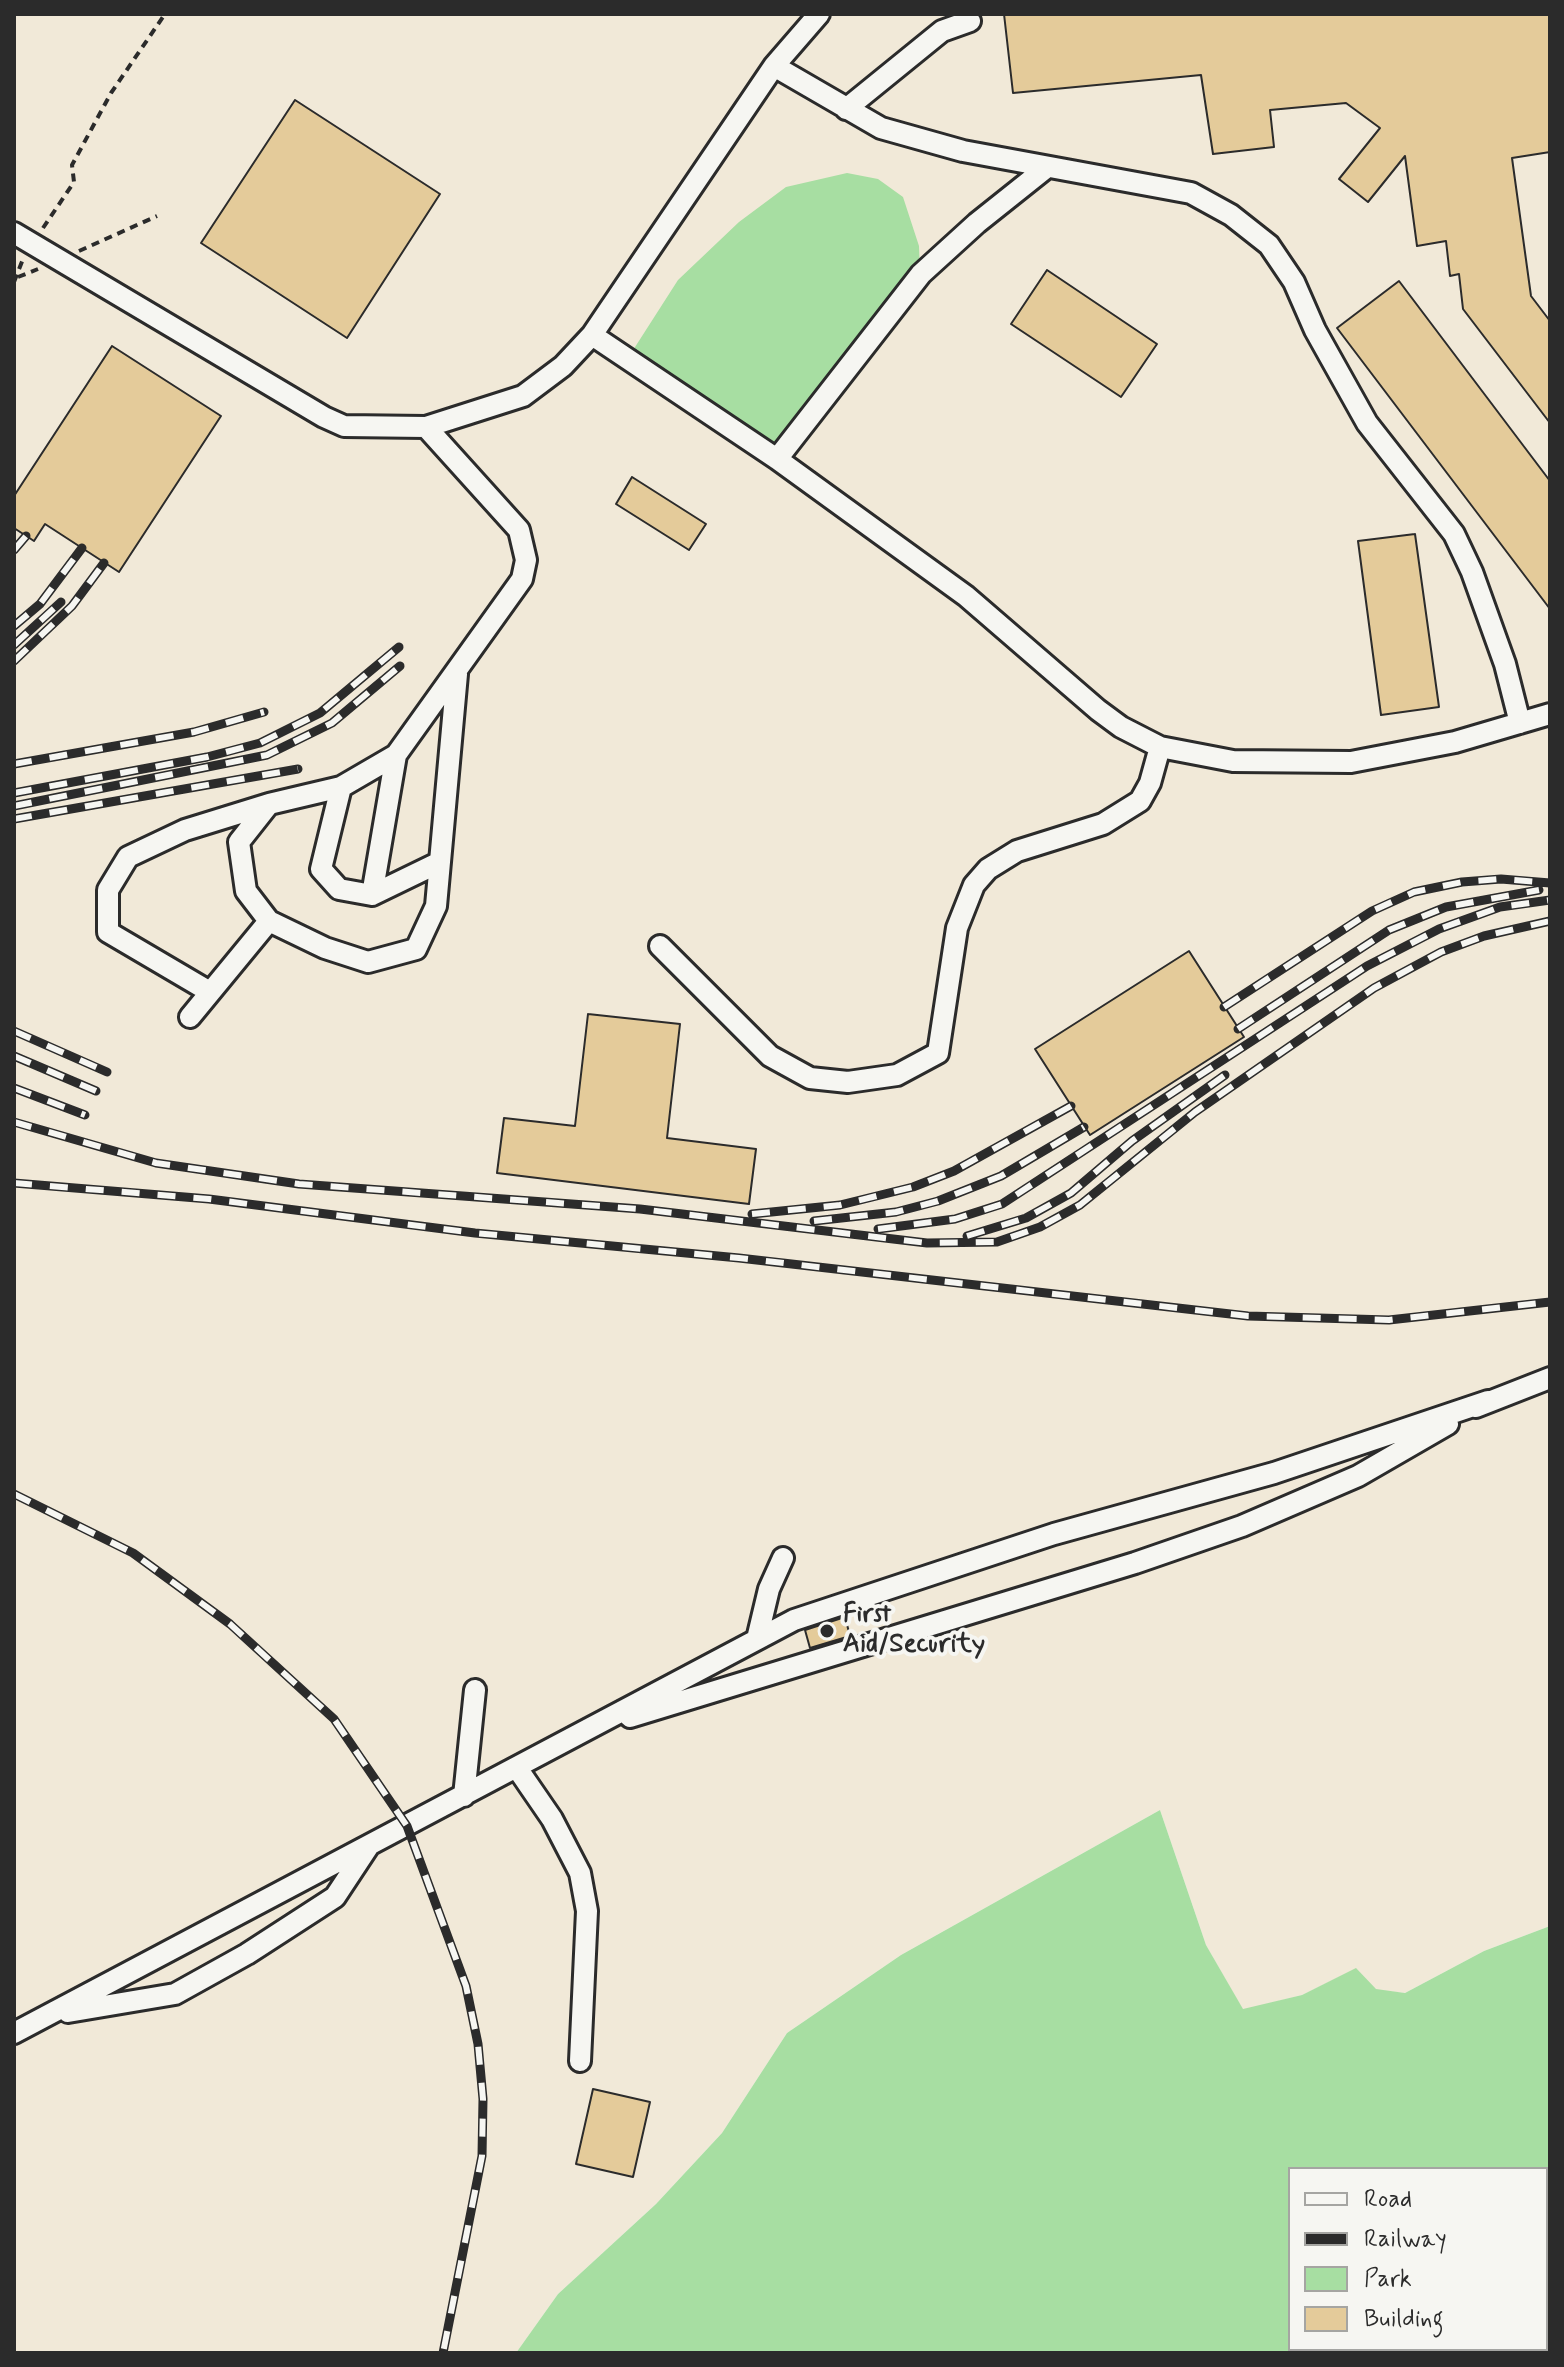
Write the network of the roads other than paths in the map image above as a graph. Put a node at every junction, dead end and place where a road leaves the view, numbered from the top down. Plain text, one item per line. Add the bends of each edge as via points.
1 (819, 14) edge
2 (970, 21) dead end
3 (774, 66) junction
4 (846, 109) junction
5 (1046, 168) junction
6 (14, 233) edge
7 (592, 335) junction
8 (426, 427) junction
9 (777, 459) junction
10 (457, 674) junction
11 (1550, 714) edge
12 (1520, 723) junction
13 (1160, 747) junction
14 (396, 755) junction
15 (341, 787) junction
16 (269, 804) junction
17 (440, 862) junction
18 (372, 895) junction
19 (269, 921) junction
20 (660, 946) dead end
21 (210, 992) junction
22 (190, 1017) dead end
23 (1550, 1378) edge
24 (1486, 1402) junction
25 (783, 1558) dead end
26 (757, 1639) junction
27 (475, 1690) dead end
28 (586, 1732) junction
29 (517, 1768) junction
30 (464, 1796) junction
31 (369, 1846) junction
32 (48, 2015) junction
33 (14, 2033) edge
34 (580, 2061) dead end

1 - 3 street
2 - 4 street via 942,31
3 - 4 street
3 - 7 street
4 - 5 street via 881,128
5 - 9 street via 921,274
5 - 12 street via 1191,193 1269,245 1294,282 1367,423 1454,534 1505,664
6 - 8 street via 344,426
7 - 8 street via 563,366 523,396
7 - 9 street
8 - 10 street via 519,530 526,560 522,579
9 - 13 street via 966,596 1121,727
10 - 14 street
10 - 17 street
11 - 12 street
12 - 13 street via 1351,762 1233,761
13 - 20 street via 1140,801 1103,824 1017,851 974,885 957,928 938,1053 897,1075 848,1082 810,1078 770,1056
14 - 15 street
14 - 18 street
15 - 16 street
15 - 18 street via 321,869 339,889
16 - 19 street via 239,842 246,891
16 - 21 street via 185,830 128,857 108,890 108,932
17 - 18 street
17 - 19 street via 436,906 416,949 368,962
19 - 21 street
21 - 22 street
23 - 24 street
24 - 26 street via 1274,1473 1080,1526 835,1604
24 - 28 street via 1358,1476 1242,1526
25 - 26 street
26 - 28 street
27 - 30 street
28 - 29 street
29 - 30 street
29 - 34 street via 580,1873 587,1911
30 - 31 street
31 - 32 street
31 - 32 street via 335,1897 175,1994
32 - 33 street

